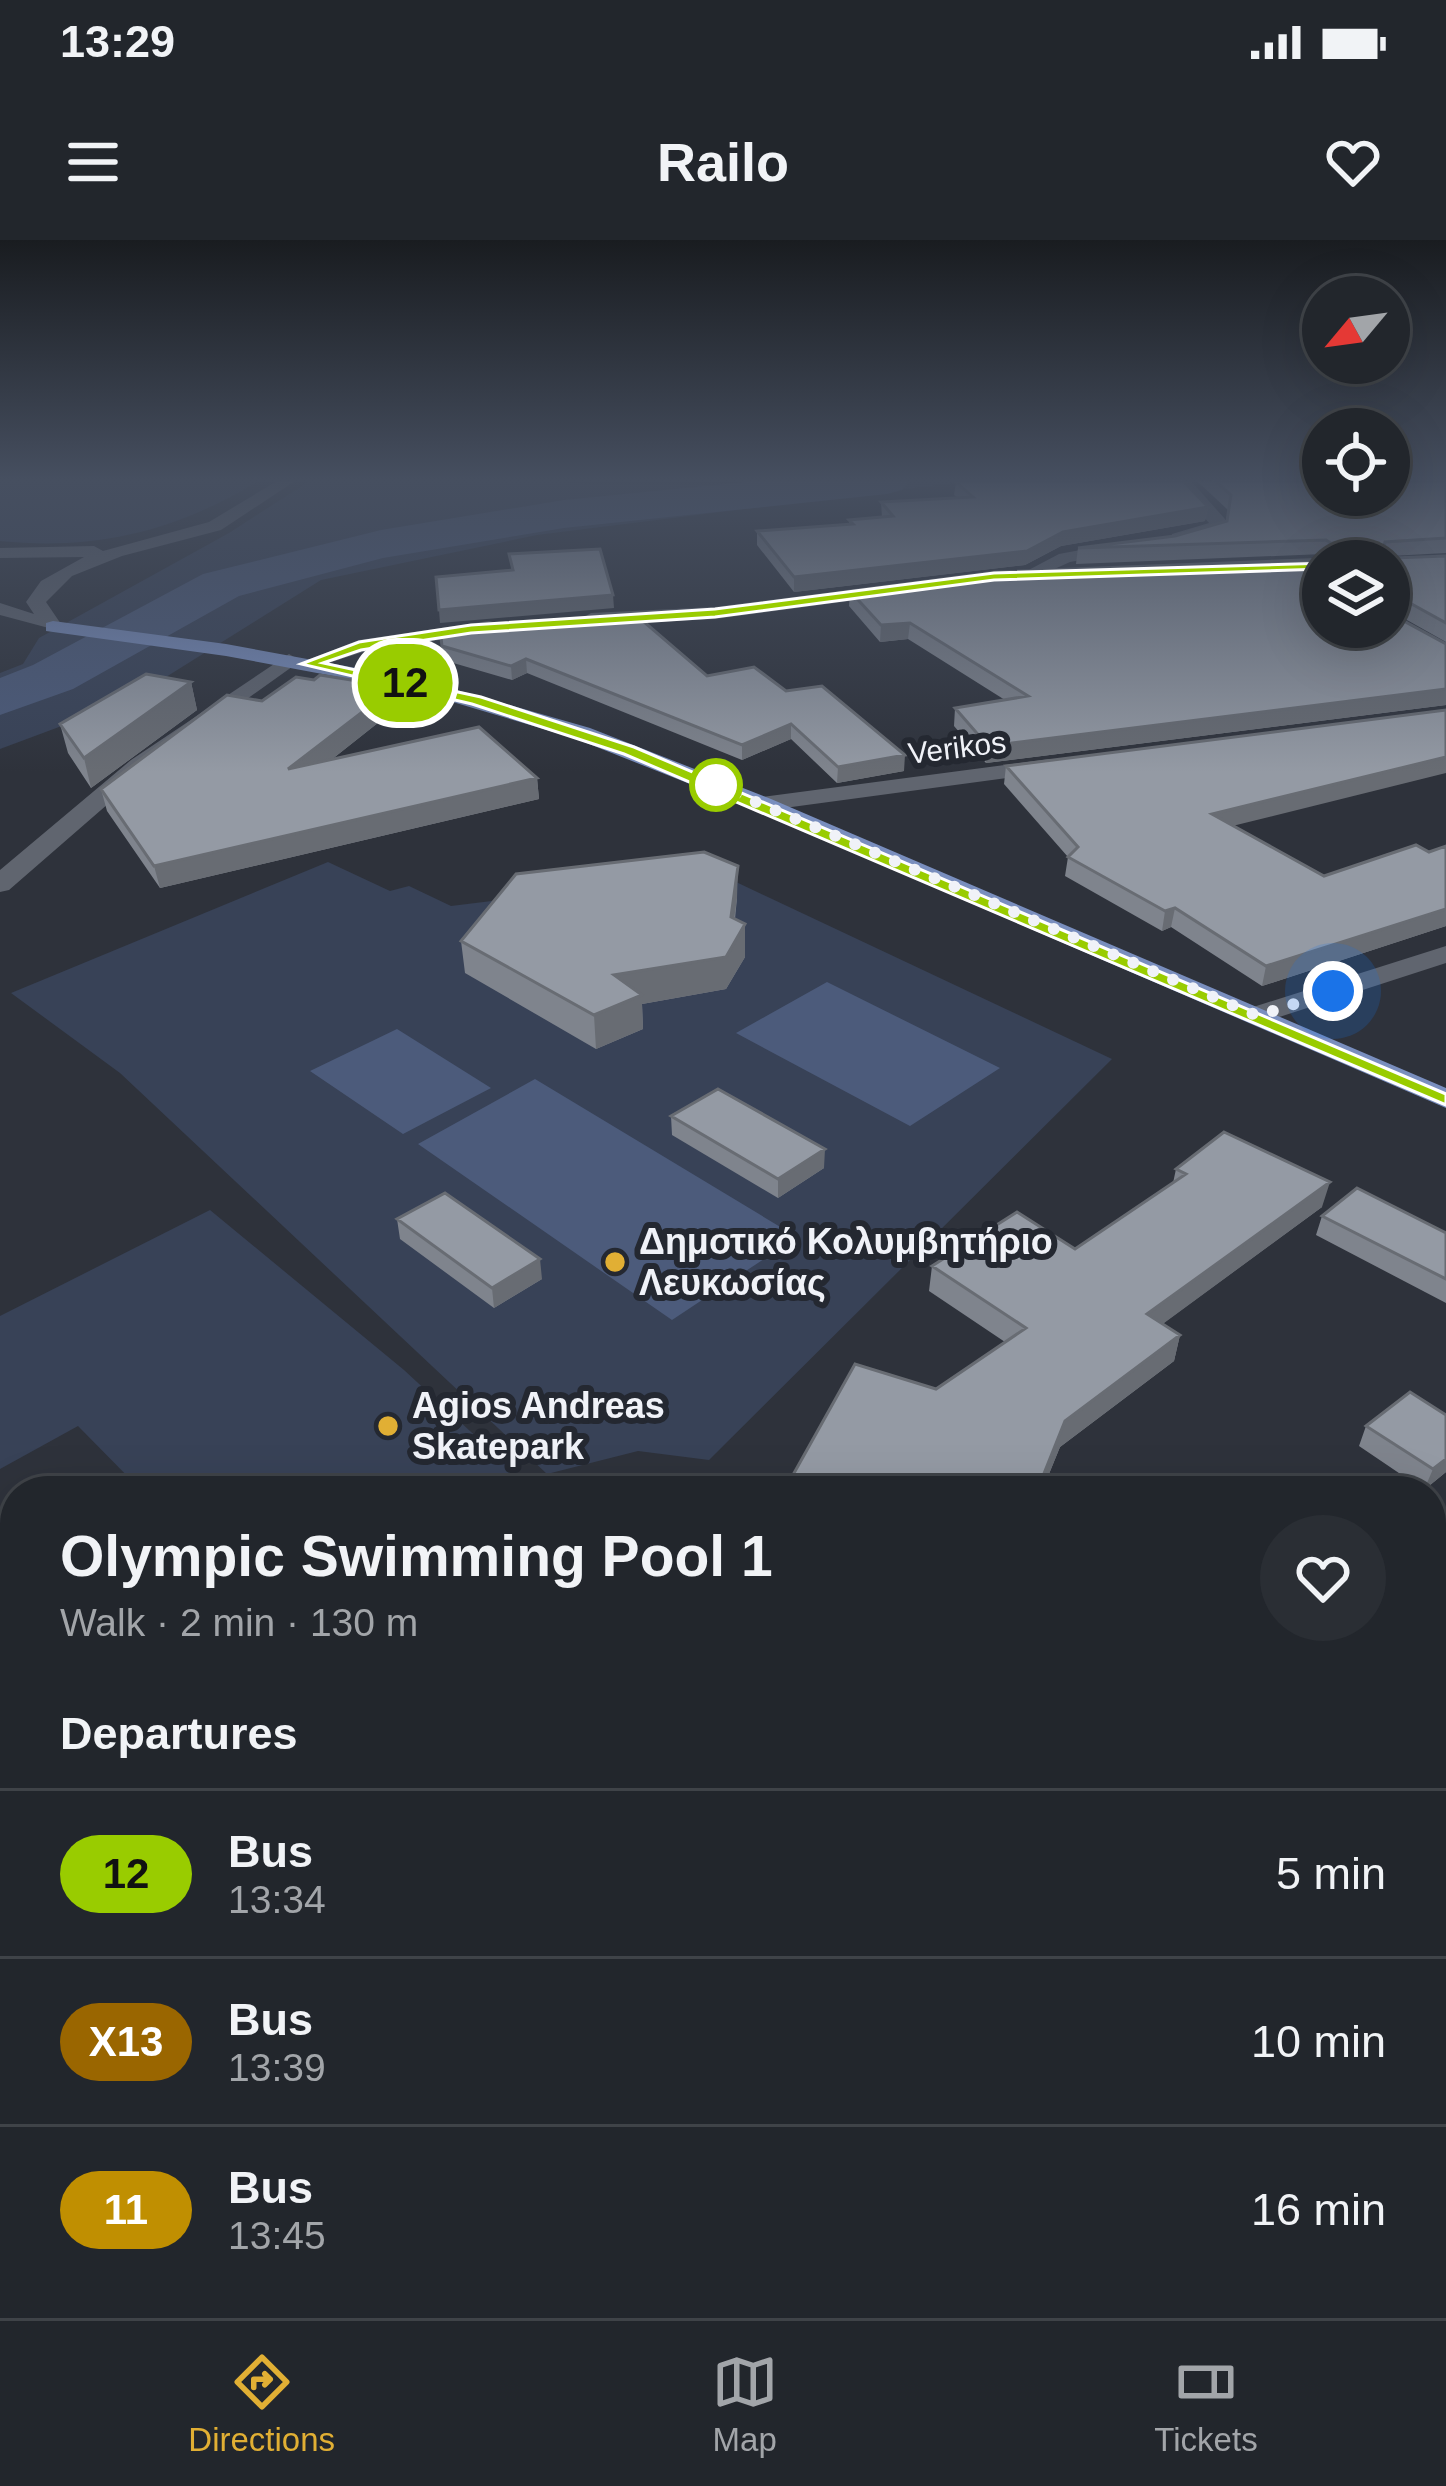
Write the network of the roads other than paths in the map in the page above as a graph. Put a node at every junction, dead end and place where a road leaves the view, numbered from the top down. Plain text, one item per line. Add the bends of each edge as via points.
1 (60, 578) edge
2 (908, 588) edge
3 (0, 609) edge
4 (572, 620) edge
5 (517, 624) edge
6 (55, 627) junction
7 (298, 662) junction
8 (1068, 764) edge
9 (762, 804) junction
10 (0, 884) edge
11 (1446, 954) edge
12 (1258, 1016) junction
13 (1446, 1099) edge

1 - 6 street via 37,602
2 - 4 street via 715,613
3 - 6 street
5 - 7 street
6 - 7 main road
7 - 9 main road via 532,716
7 - 10 street via 139,761
8 - 9 street, Verikos
9 - 12 main road
11 - 12 street
12 - 13 main road

